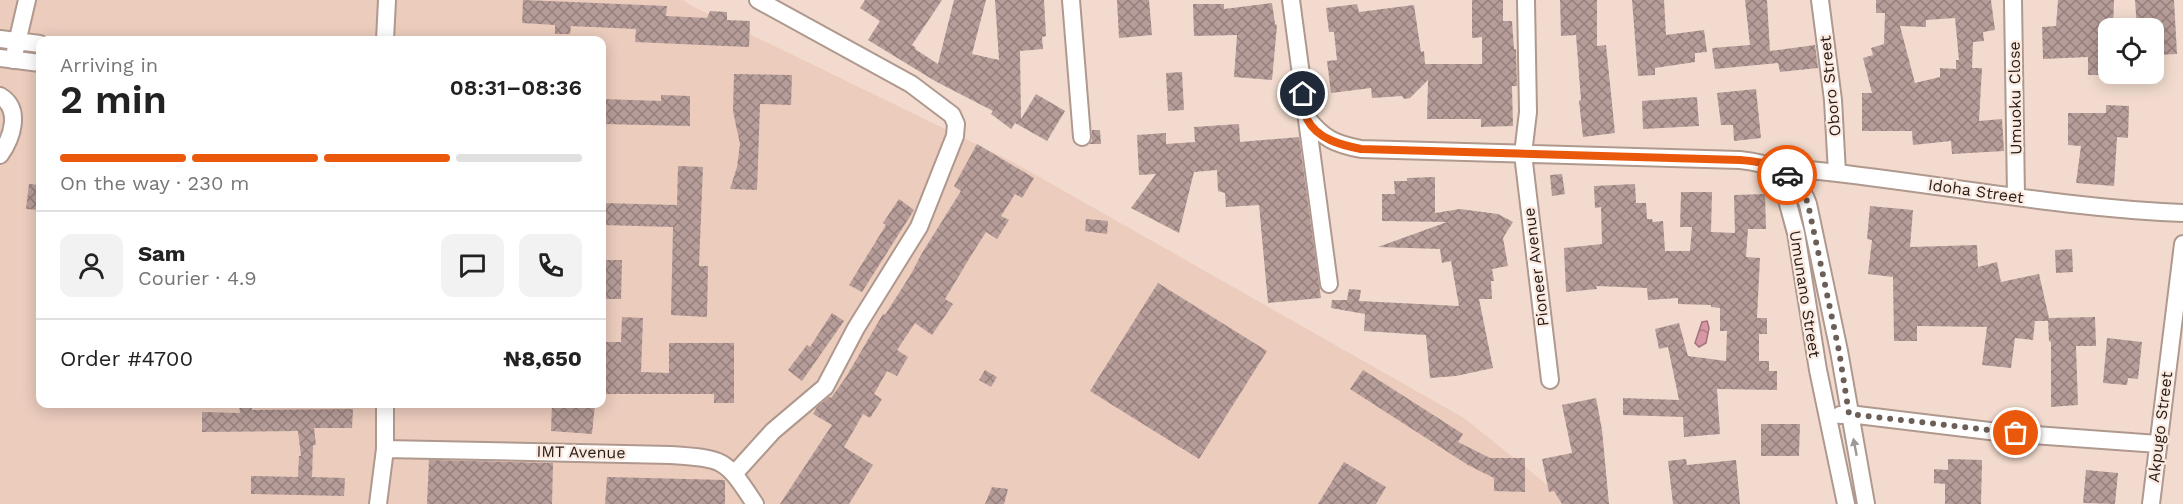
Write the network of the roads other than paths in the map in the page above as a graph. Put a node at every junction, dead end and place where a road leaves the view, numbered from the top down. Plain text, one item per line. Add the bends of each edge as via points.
1 (27, 0) edge
2 (387, 0) edge
3 (758, 0) edge
4 (1071, 0) edge
5 (1290, 0) edge
6 (1526, 0) edge
7 (1820, 0) edge
8 (2013, 0) edge
9 (385, 36) edge
10 (0, 39) edge
11 (18, 41) junction
12 (36, 43) edge
13 (7, 59) edge
14 (36, 63) edge
15 (0, 96) edge
16 (1307, 118) junction
17 (1082, 136) dead end
18 (1523, 154) junction
19 (0, 155) edge
20 (1773, 169) junction
21 (1837, 173) junction
22 (2016, 196) junction
23 (2183, 213) edge
24 (2183, 244) edge
25 (1329, 284) dead end
26 (1550, 380) dead end
27 (385, 408) edge
28 (1849, 414) junction
29 (1829, 416) junction
30 (2158, 444) junction
31 (385, 449) junction
32 (735, 473) junction
33 (378, 504) edge
34 (755, 504) edge
35 (1846, 504) edge
36 (1866, 504) edge
37 (2151, 504) edge

1 - 11 street
2 - 9 street
3 - 32 street via 911,84 952,114 956,124 955,136 919,227 856,328 825,387 773,431
4 - 17 street
5 - 16 street
6 - 18 street, Pioneer Avenue via 1528,112
7 - 21 street, Oboro Street via 1833,100
8 - 22 street, Umuoku Close
10 - 11 street
11 - 12 street
11 - 13 street
13 - 14 street
15 - 19 street via 9,103 14,121
16 - 18 street, Idoha Street via 1338,145 1361,149
16 - 25 street
18 - 20 street, Idoha Street via 1740,160
18 - 26 street, Pioneer Avenue
20 - 21 street, Idoha Street
20 - 28 street, Umunano Street via 1800,189 1808,204
20 - 29 street, Umunano Street via 1796,233
21 - 22 street, Idoha Street
22 - 23 street, Idoha Street
24 - 30 street, Akpugo Street
27 - 31 street
28 - 29 street
28 - 30 street via 2006,433
36 -> 28 street, Umunano Street
29 - 35 street, Umunano Street
30 - 37 street, Akpugo Street
31 - 32 street, IMT Avenue via 682,455 721,462
31 - 33 street
32 - 34 street, IMT Avenue

